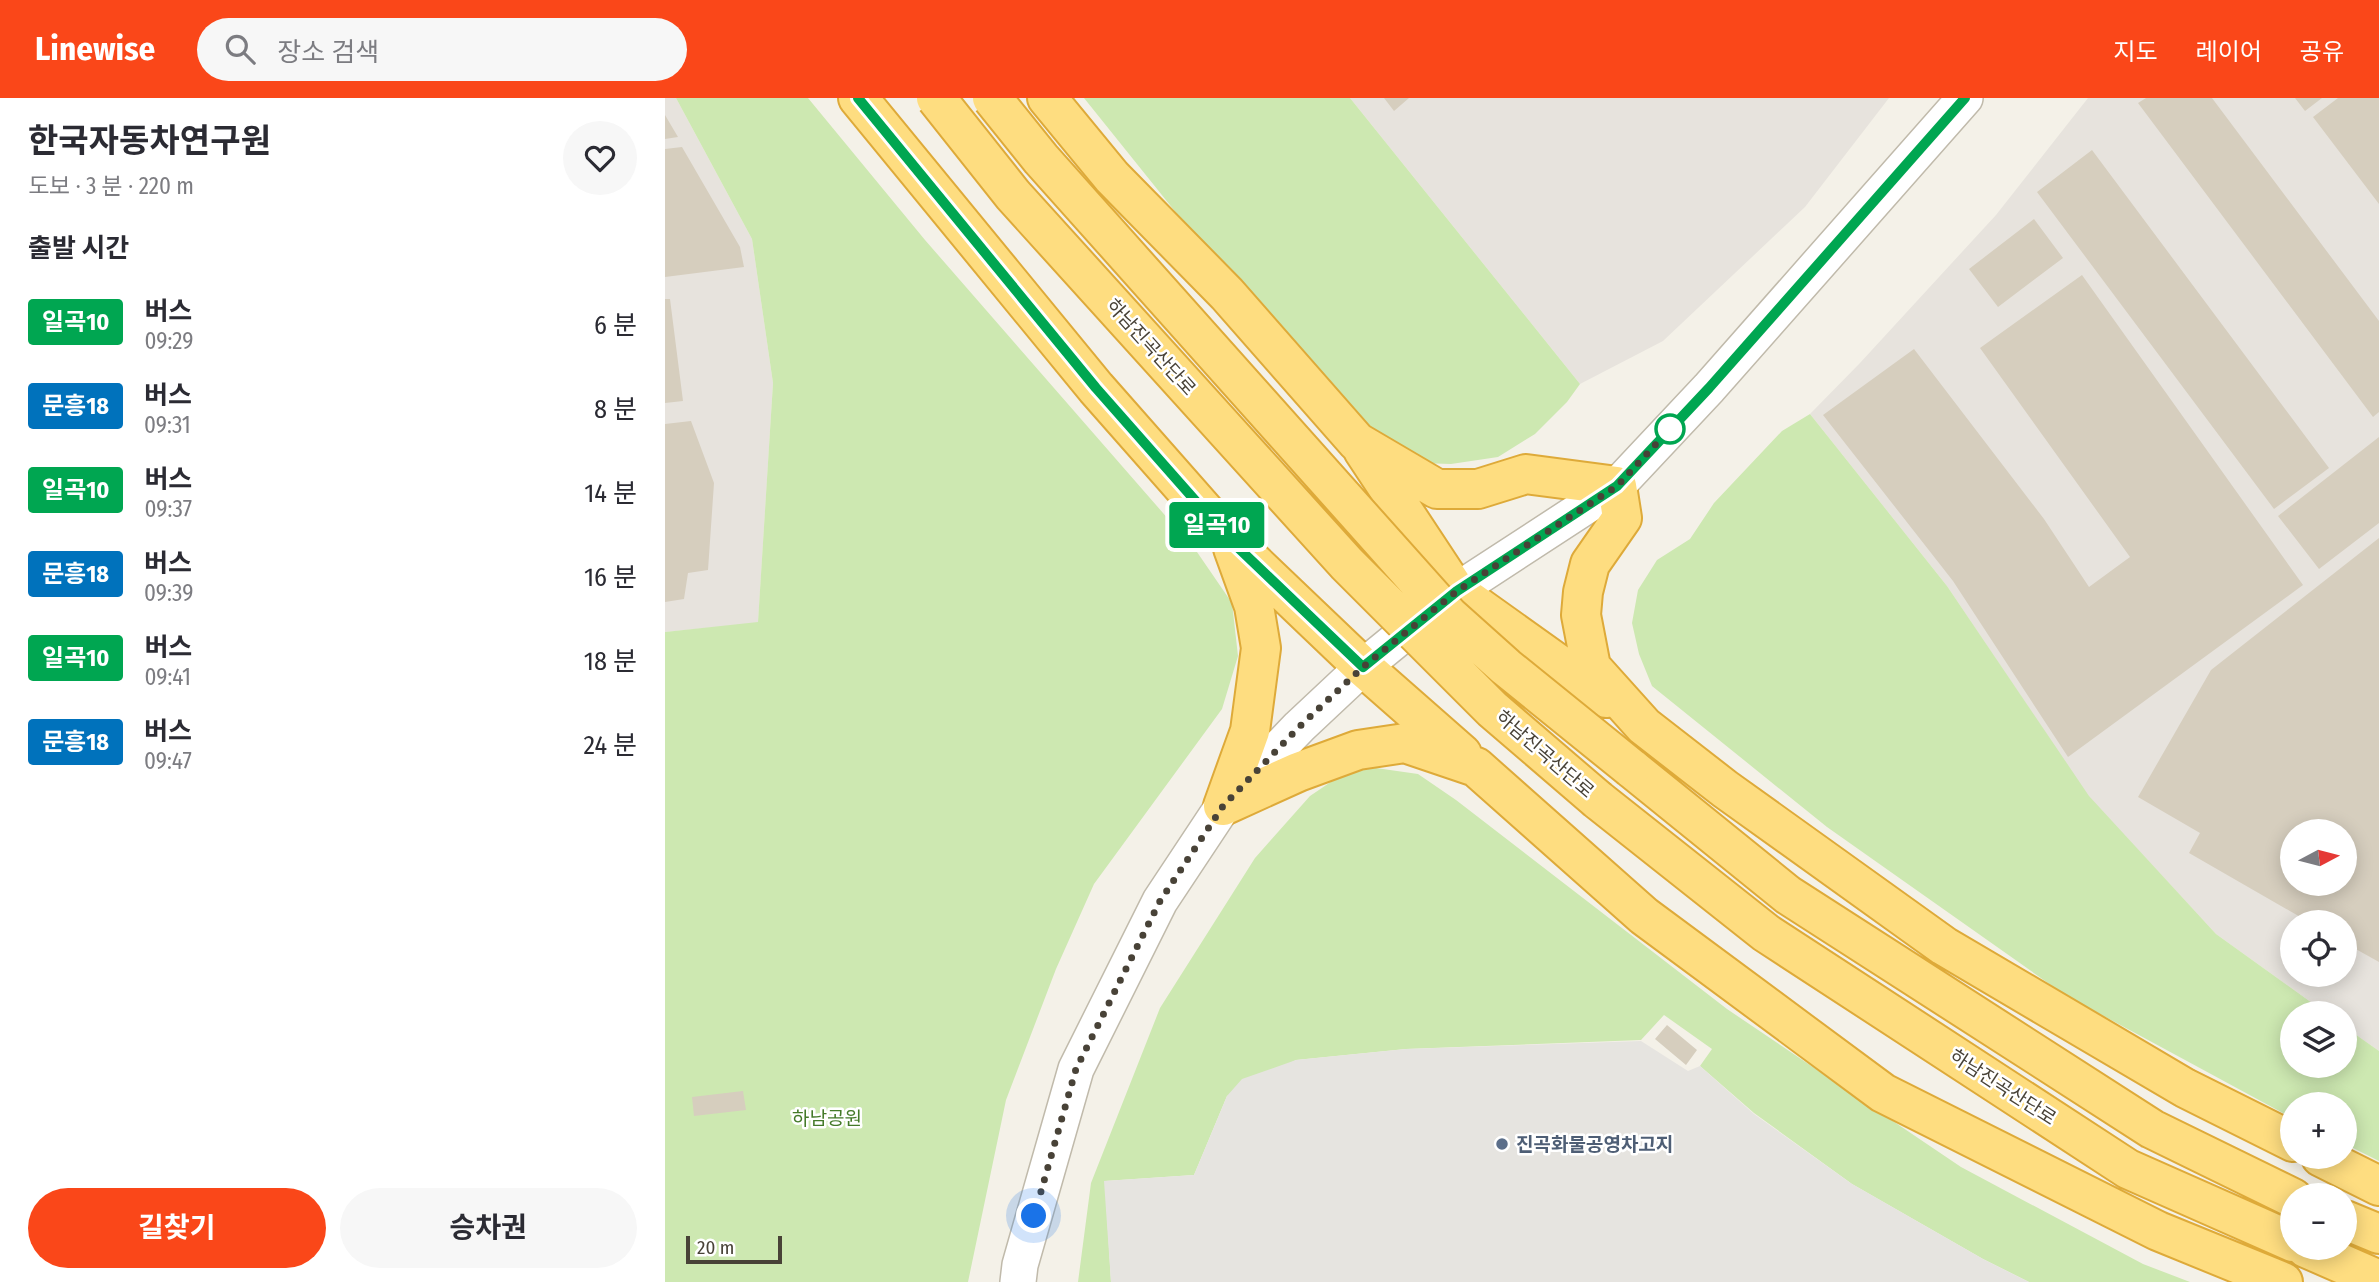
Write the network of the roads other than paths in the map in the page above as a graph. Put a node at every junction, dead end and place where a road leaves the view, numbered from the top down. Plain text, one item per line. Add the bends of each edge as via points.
1 (858, 98) edge
2 (936, 98) edge
3 (992, 98) edge
4 (1047, 98) edge
5 (1965, 98) edge
6 (1357, 442) junction
7 (1617, 486) junction
8 (1230, 540) junction
9 (1457, 591) junction
10 (1363, 667) junction
11 (1644, 726) junction
12 (1476, 767) junction
13 (1223, 806) junction
14 (2280, 1136) edge
15 (2345, 1169) edge
16 (2379, 1186) edge
17 (2280, 1192) edge
18 (2357, 1225) edge
19 (2379, 1234) edge
20 (2280, 1236) edge
21 (2333, 1260) edge
22 (2379, 1280) edge
23 (1018, 1282) edge
24 (2283, 1282) edge

1 - 8 highway via 1096,388
2 - 20 highway, 하남진곡산단로, bridge via 1013,195 1347,564 1492,709 1598,800 1766,933 2128,1169
3 - 17 highway, bridge via 1449,616 1507,667 1788,895 2152,1129
4 - 6 highway via 1112,177 1227,294
5 - 7 street
6 - 7 highway via 1437,489 1478,489 1526,474
6 - 9 highway
7 - 9 street
7 - 11 highway via 1622,518 1590,564 1581,615 1591,667
8 - 10 highway
8 - 13 highway via 1254,606 1261,648 1250,731
9 - 10 street
9 - 11 highway
10 - 12 highway
10 - 13 street
11 - 14 highway via 1944,946 2185,1088
12 - 13 highway via 1405,743 1358,750
12 - 24 highway via 1644,916 1882,1093 2158,1231
13 - 23 street via 1160,901 1076,1069
15 - 16 highway
18 - 19 highway
21 - 22 highway

